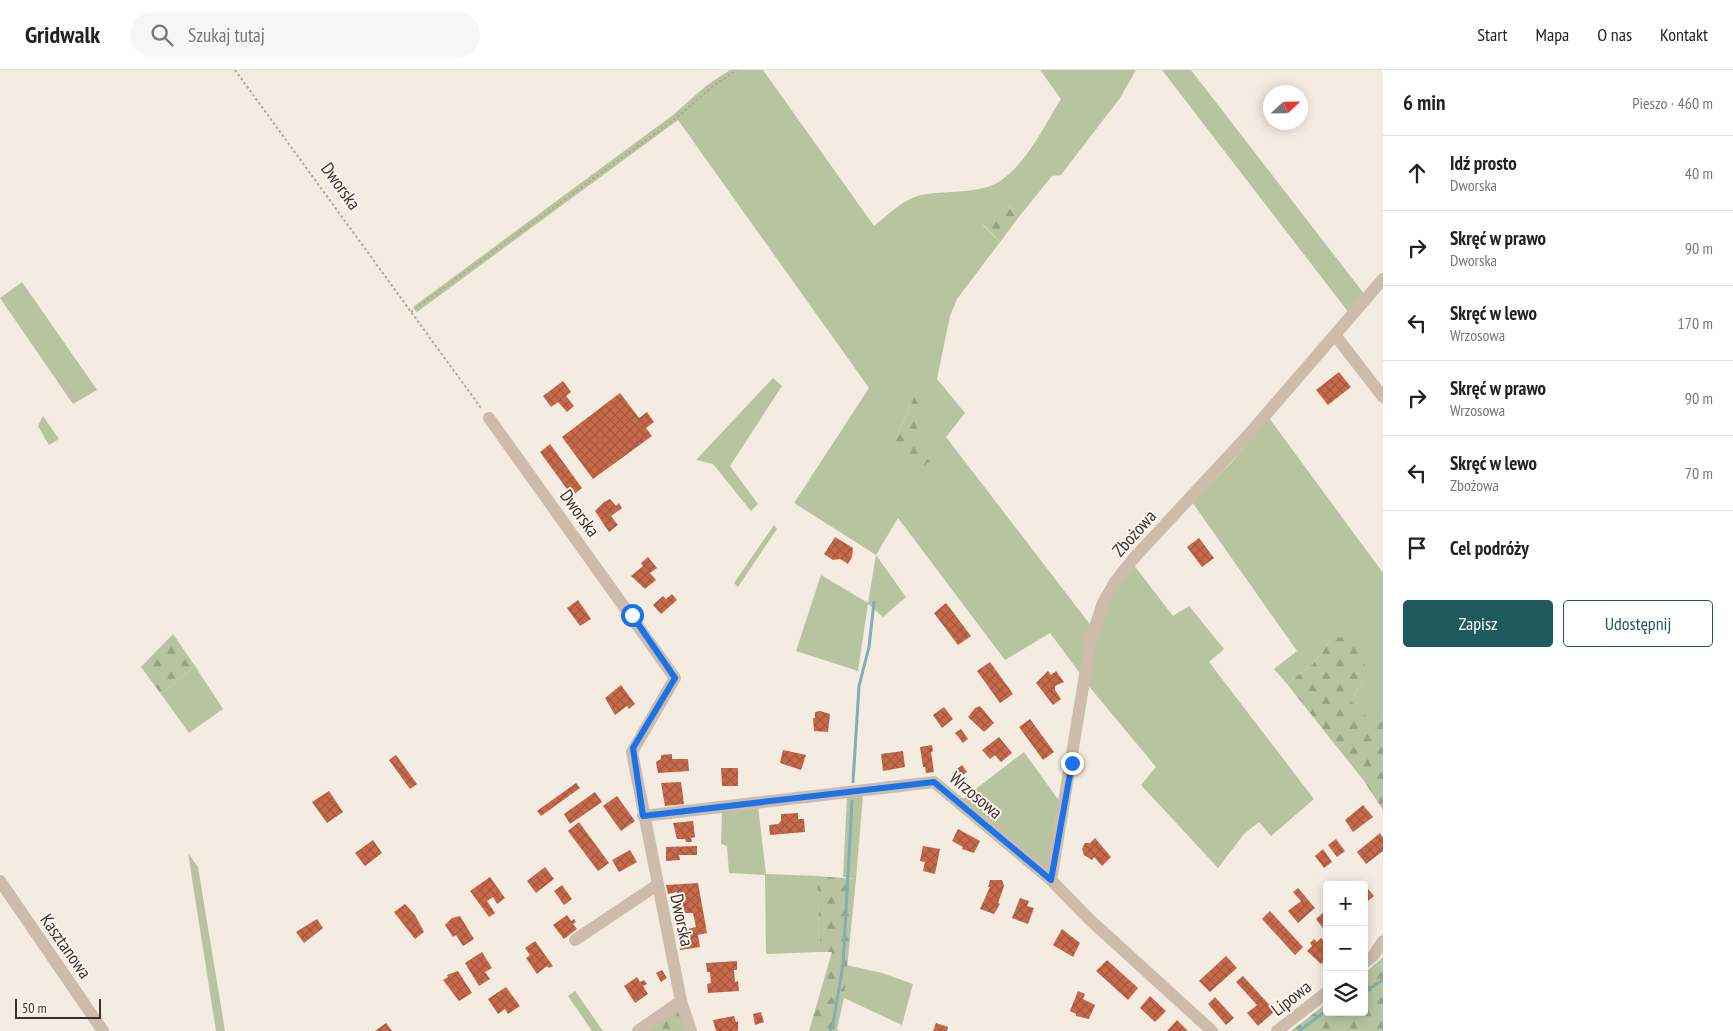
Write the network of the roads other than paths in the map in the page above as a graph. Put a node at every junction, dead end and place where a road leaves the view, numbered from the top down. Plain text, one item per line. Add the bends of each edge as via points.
1 (1383, 279) edge
2 (1335, 335) junction
3 (1383, 397) edge
4 (489, 418) road end
5 (643, 816) junction
6 (1051, 880) junction
7 (0, 881) edge
8 (657, 885) junction
9 (575, 940) dead end
10 (1383, 941) edge
11 (1368, 960) edge
12 (1323, 995) edge
13 (681, 1001) junction
14 (103, 1031) edge
15 (638, 1031) edge
16 (691, 1031) edge
17 (1212, 1031) edge
18 (1277, 1031) edge

1 - 2 street, Zbożowa
2 - 3 street
2 - 6 street, Zbożowa via 1134,558 1103,603 1091,639
4 - 5 street, Dworska via 675,678 633,748
5 - 6 street, Wrzosowa via 934,782
5 - 8 street, Dworska
6 - 17 street, Wrzosowa
7 - 14 street, Kasztanowa
8 - 9 street
8 - 13 street, Dworska
10 - 11 street
12 - 18 street, Lipowa
13 - 15 street
13 - 16 street, Dworska

